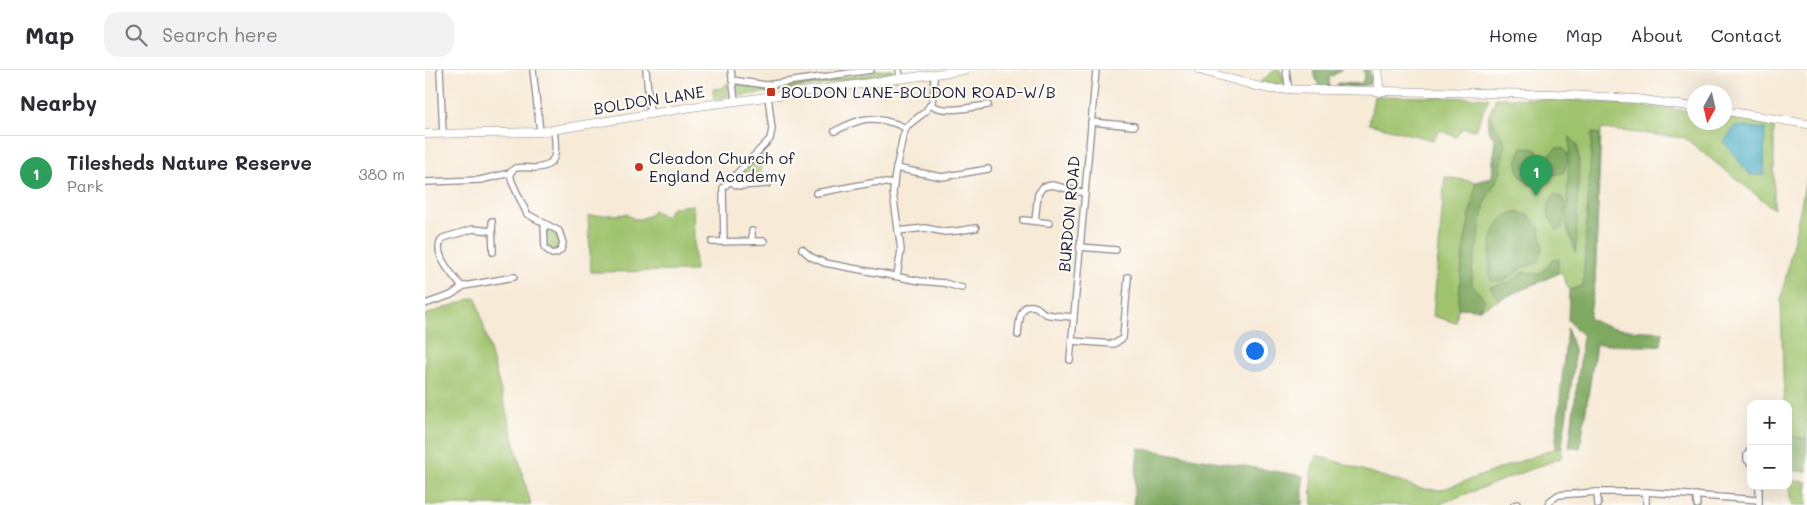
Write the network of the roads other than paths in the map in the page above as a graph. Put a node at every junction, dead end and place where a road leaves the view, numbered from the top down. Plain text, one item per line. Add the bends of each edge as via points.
1 (440, 70) edge
2 (533, 70) edge
3 (647, 70) edge
4 (731, 70) edge
5 (871, 70) edge
6 (965, 70) edge
7 (1096, 70) edge
8 (1199, 70) edge
9 (1286, 70) edge
10 (1377, 70) edge
11 (1219, 73) edge
12 (900, 74) edge
13 (933, 74) junction
14 (732, 80) junction
15 (1289, 90) junction
16 (1380, 92) junction
17 (768, 96) junction
18 (735, 100) junction
19 (931, 105) junction
20 (988, 105) dead end
21 (1687, 106) edge
22 (1732, 112) edge
23 (650, 113) junction
24 (1091, 122) junction
25 (1807, 124) edge
26 (1134, 126) dead end
27 (906, 128) junction
28 (554, 130) junction
29 (835, 131) dead end
30 (541, 132) junction
31 (425, 134) edge
32 (443, 134) junction
33 (896, 168) junction
34 (988, 169) dead end
35 (510, 173) junction
36 (730, 180) junction
37 (425, 182) edge
38 (767, 184) dead end
39 (894, 184) junction
40 (816, 193) dead end
41 (1085, 193) junction
42 (1023, 220) dead end
43 (492, 221) dead end
44 (1035, 221) junction
45 (544, 223) junction
46 (1049, 223) dead end
47 (976, 228) dead end
48 (752, 231) dead end
49 (899, 231) junction
50 (492, 232) junction
51 (752, 241) junction
52 (764, 241) dead end
53 (712, 242) dead end
54 (724, 242) junction
55 (1080, 247) junction
56 (802, 249) dead end
57 (1116, 250) dead end
58 (493, 252) dead end
59 (897, 276) junction
60 (514, 277) dead end
61 (1128, 277) dead end
62 (462, 287) junction
63 (962, 288) dead end
64 (425, 304) edge
65 (1074, 316) junction
66 (1018, 335) dead end
67 (1072, 341) junction
68 (1070, 360) dead end
69 (1597, 492) junction
70 (1646, 492) junction
71 (1696, 495) junction
72 (1759, 502) edge
73 (1549, 505) edge
74 (1598, 505) edge
75 (1646, 505) edge
76 (1697, 505) edge

1 - 32 street
2 - 30 street
3 - 23 street
4 - 14 street
5 - 14 street via 766,85
6 - 13 street, BOLDON LANE
7 - 24 street, BURDON ROAD
8 - 11 street
9 - 15 street
10 - 16 street
11 - 15 street via 1252,85
12 - 13 street, BOLDON LANE
12 - 17 street, BOLDON LANE
13 - 19 street
14 - 18 street
15 - 16 street
16 - 21 street via 1553,94
17 - 18 street, BOLDON LANE
17 - 36 street via 773,129 770,139
18 - 23 street, BOLDON LANE
19 - 20 street via 945,109
19 - 27 street
22 - 25 street
23 - 28 street, BOLDON LANE
24 - 26 street
24 - 41 street, BURDON ROAD
27 - 29 street via 895,123 861,120
27 - 33 street
28 - 30 street, BOLDON LANE
28 - 35 street via 555,159 543,167 515,168
30 - 32 street, BOLDON LANE
31 - 32 street, BOLDON LANE
33 - 34 street via 942,177
33 - 39 street
35 - 37 street via 480,180
35 - 45 street via 527,214
36 - 38 street via 740,186
36 - 54 street via 721,192
39 - 40 street via 877,182
39 - 49 street
41 - 44 street via 1043,186 1038,194
41 - 55 street, BURDON ROAD
42 - 44 street
43 - 50 street
44 - 46 street
45 - 45 street via 545,248 552,254 557,253 561,250 562,236
47 - 49 street via 945,232 925,228
48 - 51 street
49 - 59 street via 901,250
50 - 58 street
50 - 62 street via 473,229 440,241 443,261
51 - 52 street
51 - 54 street
53 - 54 street
55 - 57 street
55 - 65 street, BURDON ROAD
56 - 59 street via 825,263
59 - 63 street
60 - 62 street
61 - 67 street via 1123,338 1115,344
62 - 64 street via 451,295
65 - 66 street via 1046,314 1029,306 1021,311
65 - 67 street, BURDON ROAD
67 - 68 street, BURDON ROAD
69 - 70 street
69 - 73 street via 1558,495 1549,501
69 - 74 street
70 - 71 street
70 - 75 street
71 - 72 street
71 - 76 street

